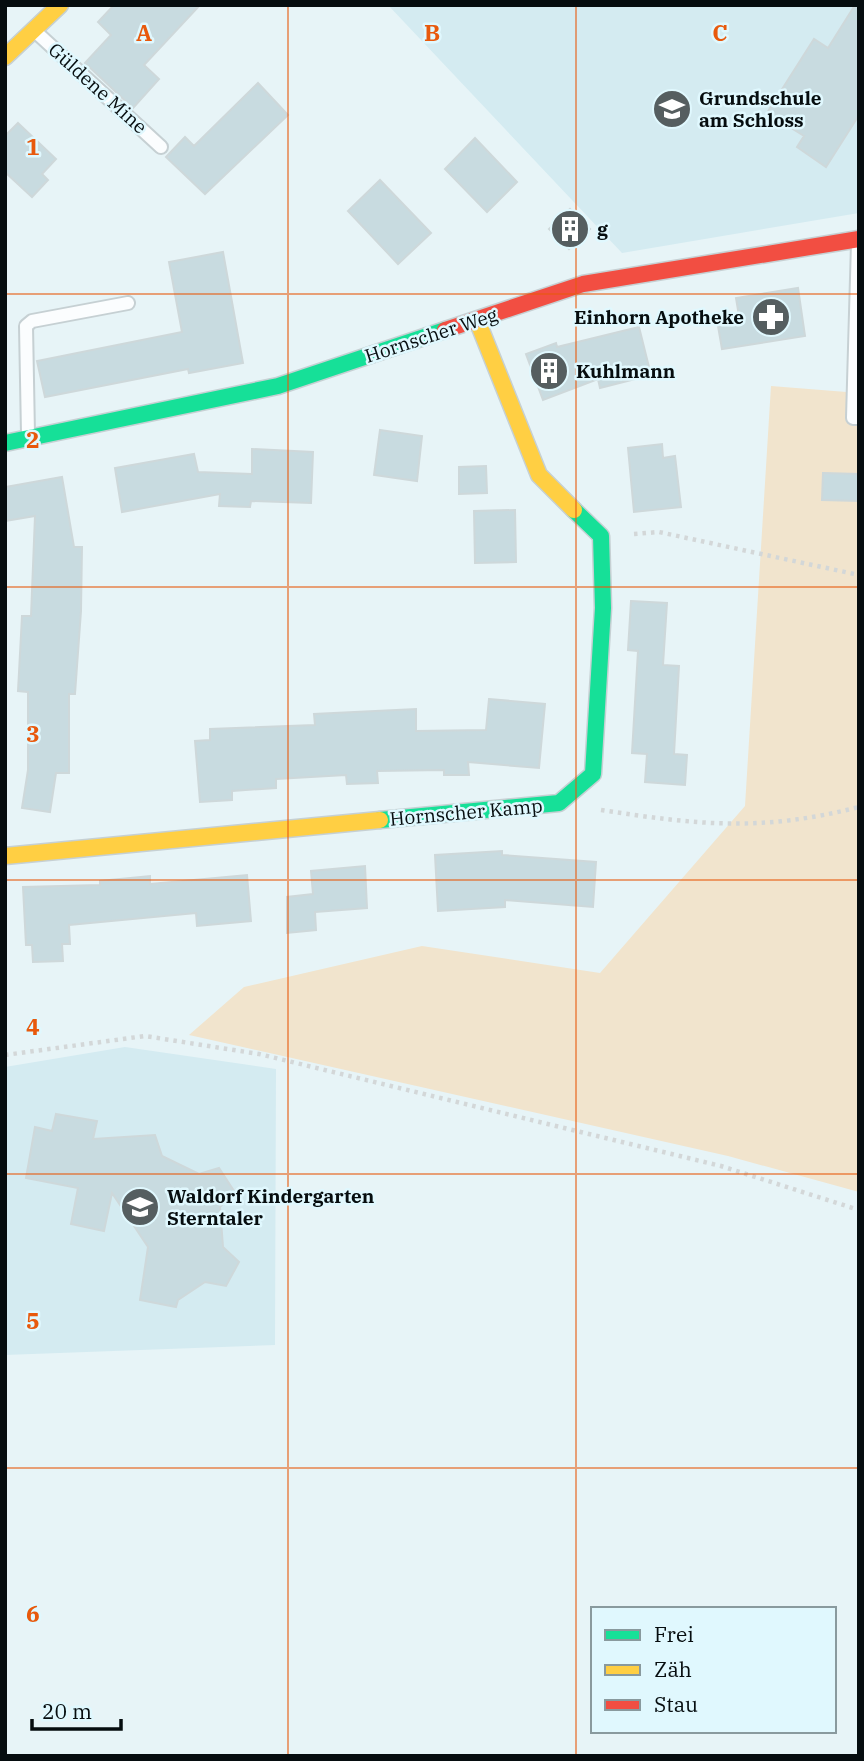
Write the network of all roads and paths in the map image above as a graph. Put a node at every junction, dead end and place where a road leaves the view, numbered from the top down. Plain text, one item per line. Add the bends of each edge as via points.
1 (60, 5) edge
2 (34, 30) junction
3 (5, 58) edge
4 (161, 146) dead end
5 (859, 239) edge
6 (128, 303) dead end
7 (477, 320) junction
8 (859, 418) edge
9 (28, 438) junction
10 (5, 443) edge
11 (601, 536) junction
12 (859, 575) edge
13 (559, 803) junction
14 (859, 807) edge
15 (5, 856) edge
16 (5, 1055) edge
17 (859, 1210) edge

1 - 2 street, Güldene Mine
2 - 3 street, Güldene Mine
2 - 4 lane, Güldene Mine
5 - 7 street, Hornscher Weg via 583,284
5 - 8 lane via 853,418
6 - 9 lane via 32,321 26,327
7 - 9 street, Hornscher Weg via 278,386
7 - 11 street via 539,475
9 - 10 street, Hornscher Weg
11 - 12 path via 659,531
11 - 13 street, Hornscher Kamp via 603,608 593,774
13 - 14 path via 696,824 749,826
13 - 15 street, Hornscher Kamp
16 - 17 path via 145,1036 259,1054 722,1166

